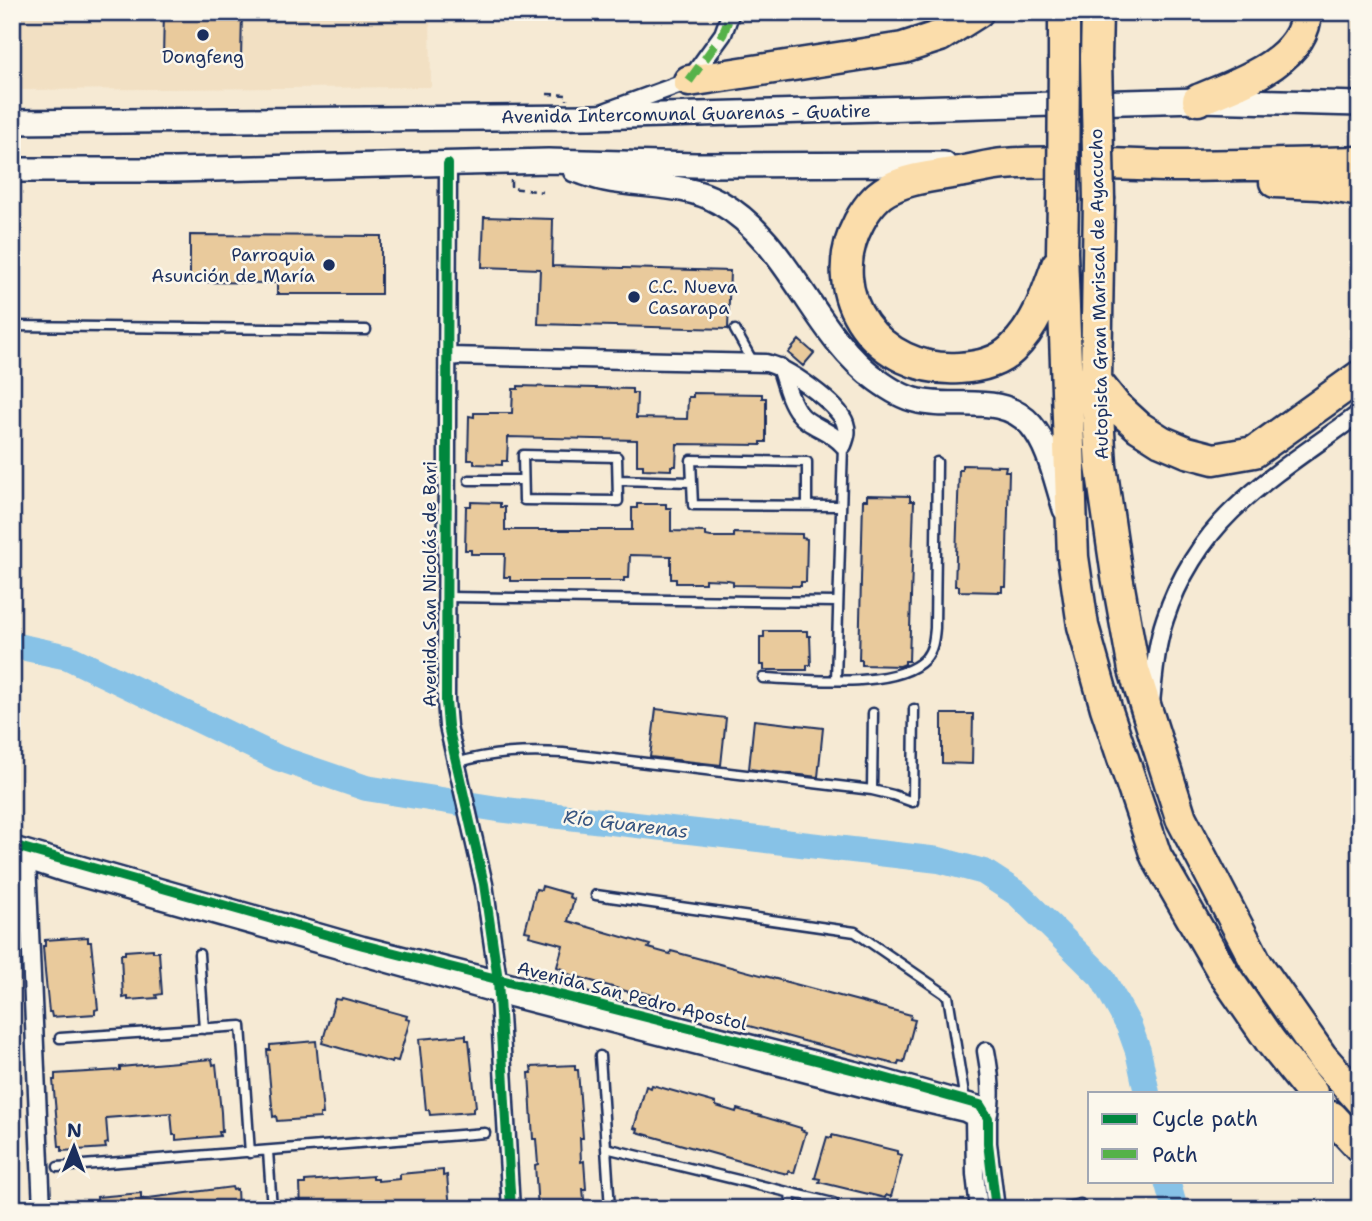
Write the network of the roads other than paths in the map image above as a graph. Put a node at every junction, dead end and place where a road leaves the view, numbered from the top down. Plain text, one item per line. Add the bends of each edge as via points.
1 (731, 12) edge
2 (978, 12) edge
3 (1064, 12) edge
4 (1097, 12) edge
5 (1306, 12) edge
6 (689, 81) junction
7 (1198, 100) junction
8 (1360, 104) edge
9 (591, 117) junction
10 (17, 119) edge
11 (548, 161) junction
12 (1360, 162) edge
13 (448, 164) junction
14 (1003, 164) junction
15 (1167, 166) junction
16 (12, 170) edge
17 (1360, 191) edge
18 (1062, 252) junction
19 (12, 326) edge
20 (366, 330) dead end
21 (735, 330) dead end
22 (447, 356) junction
23 (752, 362) junction
24 (780, 367) junction
25 (1360, 376) edge
26 (1096, 381) junction
27 (1360, 414) edge
28 (843, 445) junction
29 (937, 461) dead end
30 (469, 480) dead end
31 (523, 480) junction
32 (618, 480) junction
33 (691, 482) junction
34 (807, 505) junction
35 (841, 506) junction
36 (1072, 530) junction
37 (447, 597) junction
38 (838, 602) junction
39 (764, 678) dead end
40 (836, 680) junction
41 (914, 709) dead end
42 (873, 713) dead end
43 (1149, 716) junction
44 (455, 757) junction
45 (872, 790) junction
46 (12, 845) edge
47 (23, 856) edge
48 (596, 895) dead end
49 (199, 954) dead end
50 (498, 988) junction
51 (204, 1028) junction
52 (60, 1038) dead end
53 (986, 1051) dead end
54 (600, 1056) dead end
55 (1311, 1092) edge
56 (1360, 1100) edge
57 (965, 1107) junction
58 (988, 1118) junction
59 (1334, 1119) edge
60 (485, 1133) dead end
61 (1360, 1147) edge
62 (606, 1148) junction
63 (268, 1152) junction
64 (250, 1153) junction
65 (58, 1167) dead end
66 (790, 1192) junction
67 (42, 1209) edge
68 (272, 1209) edge
69 (511, 1209) edge
70 (610, 1209) edge
71 (792, 1209) edge
72 (834, 1209) edge
73 (979, 1209) edge
74 (996, 1209) edge
75 (1059, 1209) edge
76 (1083, 1209) edge

1 - 6 street via 723,34
2 - 6 highway via 940,36 903,48
3 - 18 highway, Autopista Gran Mariscal de Ayacucho, bridge
4 - 26 highway, Autopista Gran Mariscal de Ayacucho, bridge
5 - 7 highway via 1296,43 1273,65
6 - 9 street
7 - 8 main road, Avenida Intercomunal Guarenas - Guatire
7 - 9 main road, Avenida Intercomunal Guarenas - Guatire
9 - 10 main road, Avenida Intercomunal Guarenas - Guatire
11 - 13 main road
11 - 14 main road
11 - 36 main road via 604,179 704,194 736,213 765,240 847,353 877,380 914,400 1008,409 1032,426
12 - 15 highway
13 - 16 main road
13 - 22 street, Avenida San Nicolás de Bari
14 - 15 highway
14 - 18 highway via 909,180 873,202 852,236 848,253 850,291 864,326 890,351 920,366 948,369 987,363 1012,349 1030,326
15 - 17 highway via 1191,174
18 - 36 highway, Autopista Gran Mariscal de Ayacucho
19 - 20 lane
21 - 23 lane
22 - 23 street
22 - 37 street, Avenida San Nicolás de Bari
23 - 24 street
24 - 28 street via 798,413
24 - 28 street via 842,416 847,433
25 - 26 highway via 1254,452 1214,459 1178,449 1139,427
26 - 43 highway, Autopista Gran Mariscal de Ayacucho via 1101,466 1117,576 1134,670
27 - 43 street via 1232,511 1200,550 1164,621
28 - 35 lane
29 - 40 lane via 932,646 925,659 908,671
30 - 31 lane
31 - 32 lane via 524,500 618,501
31 - 32 lane via 523,456 617,457
32 - 33 lane
33 - 34 lane via 693,505
33 - 34 lane via 691,460 807,462
34 - 35 lane
35 - 38 lane
36 - 55 highway, Autopista Gran Mariscal de Ayacucho via 1083,626 1156,856 1224,974
37 - 38 lane
37 - 44 street, Avenida San Nicolás de Bari via 446,701
38 - 40 lane
39 - 40 lane
41 - 45 lane via 914,803
42 - 45 lane
43 - 56 highway, Autopista Gran Mariscal de Ayacucho via 1181,818 1257,964 1322,1057
44 - 45 lane via 521,751 563,753
44 - 50 street, Avenida San Nicolás de Bari via 484,884
46 - 47 street, Avenida San Pedro Apostol
47 - 50 street, Avenida San Pedro Apostol via 363,945
47 - 67 street
48 - 57 lane via 855,932 948,996
49 - 51 lane
50 - 57 street, Avenida San Pedro Apostol via 909,1100
50 - 69 street, Avenida San Nicolás de Bari
51 - 52 lane
51 - 64 lane via 241,1026
53 - 58 street
54 - 62 lane
57 - 58 street, Avenida San Pedro Apostol via 980,1105
57 - 73 street via 974,1118
58 - 74 street
59 - 61 highway
60 - 63 lane
62 - 66 lane
62 - 70 lane
63 - 64 lane
63 - 68 lane
64 - 65 lane
66 - 71 lane
66 - 72 lane via 833,1203
75 - 76 lane via 1080,1204

